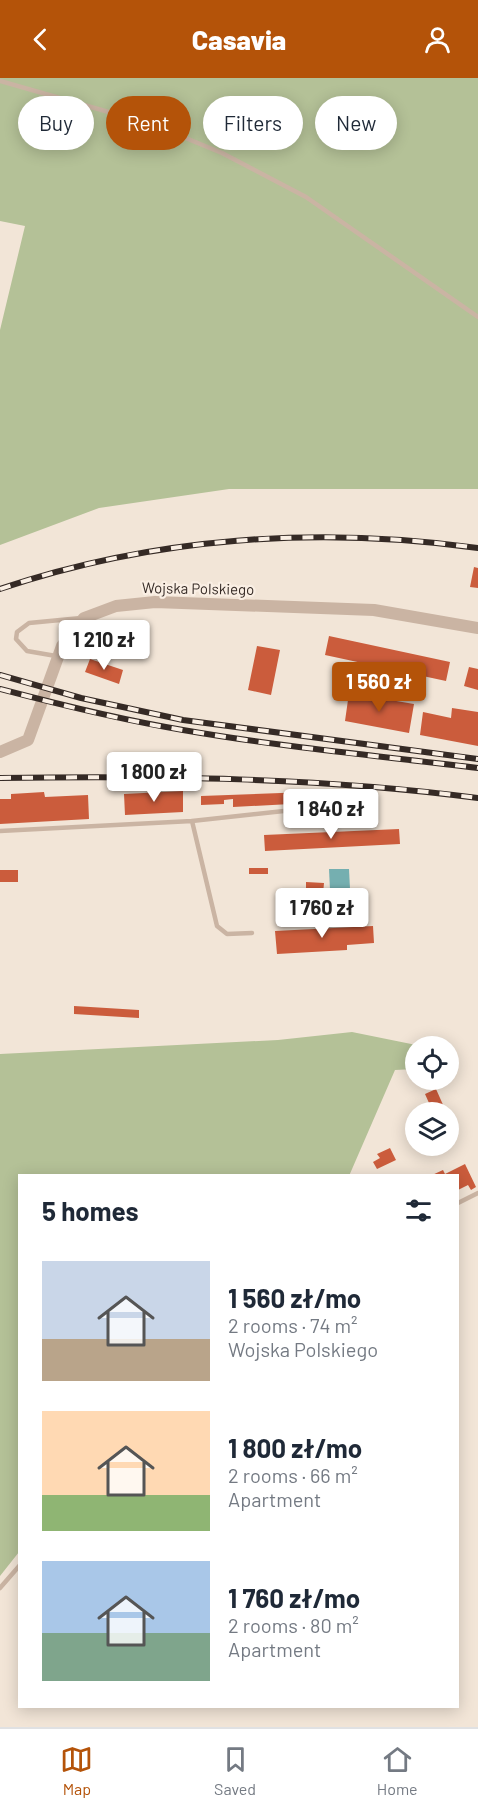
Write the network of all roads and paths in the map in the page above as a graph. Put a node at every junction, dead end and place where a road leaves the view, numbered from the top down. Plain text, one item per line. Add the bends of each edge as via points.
1 (0, 81) edge
2 (478, 318) edge
3 (84, 618) junction
4 (478, 628) edge
5 (58, 656) junction
6 (0, 752) edge
7 (342, 808) dead end
8 (192, 821) junction
9 (0, 831) edge
10 (252, 933) dead end
11 (478, 1193) edge
12 (459, 1202) edge
13 (18, 1567) edge
14 (0, 1588) edge

1 - 2 lane via 154,125 222,153 306,197
3 - 4 street, Wojska Polskiego via 123,604 223,603 374,610
3 - 5 street
3 - 5 lane via 29,623 16,632 16,639 27,651
5 - 6 street via 27,741
7 - 8 lane
8 - 9 lane
8 - 10 lane via 217,926 227,934
11 - 12 lane
13 - 14 lane

